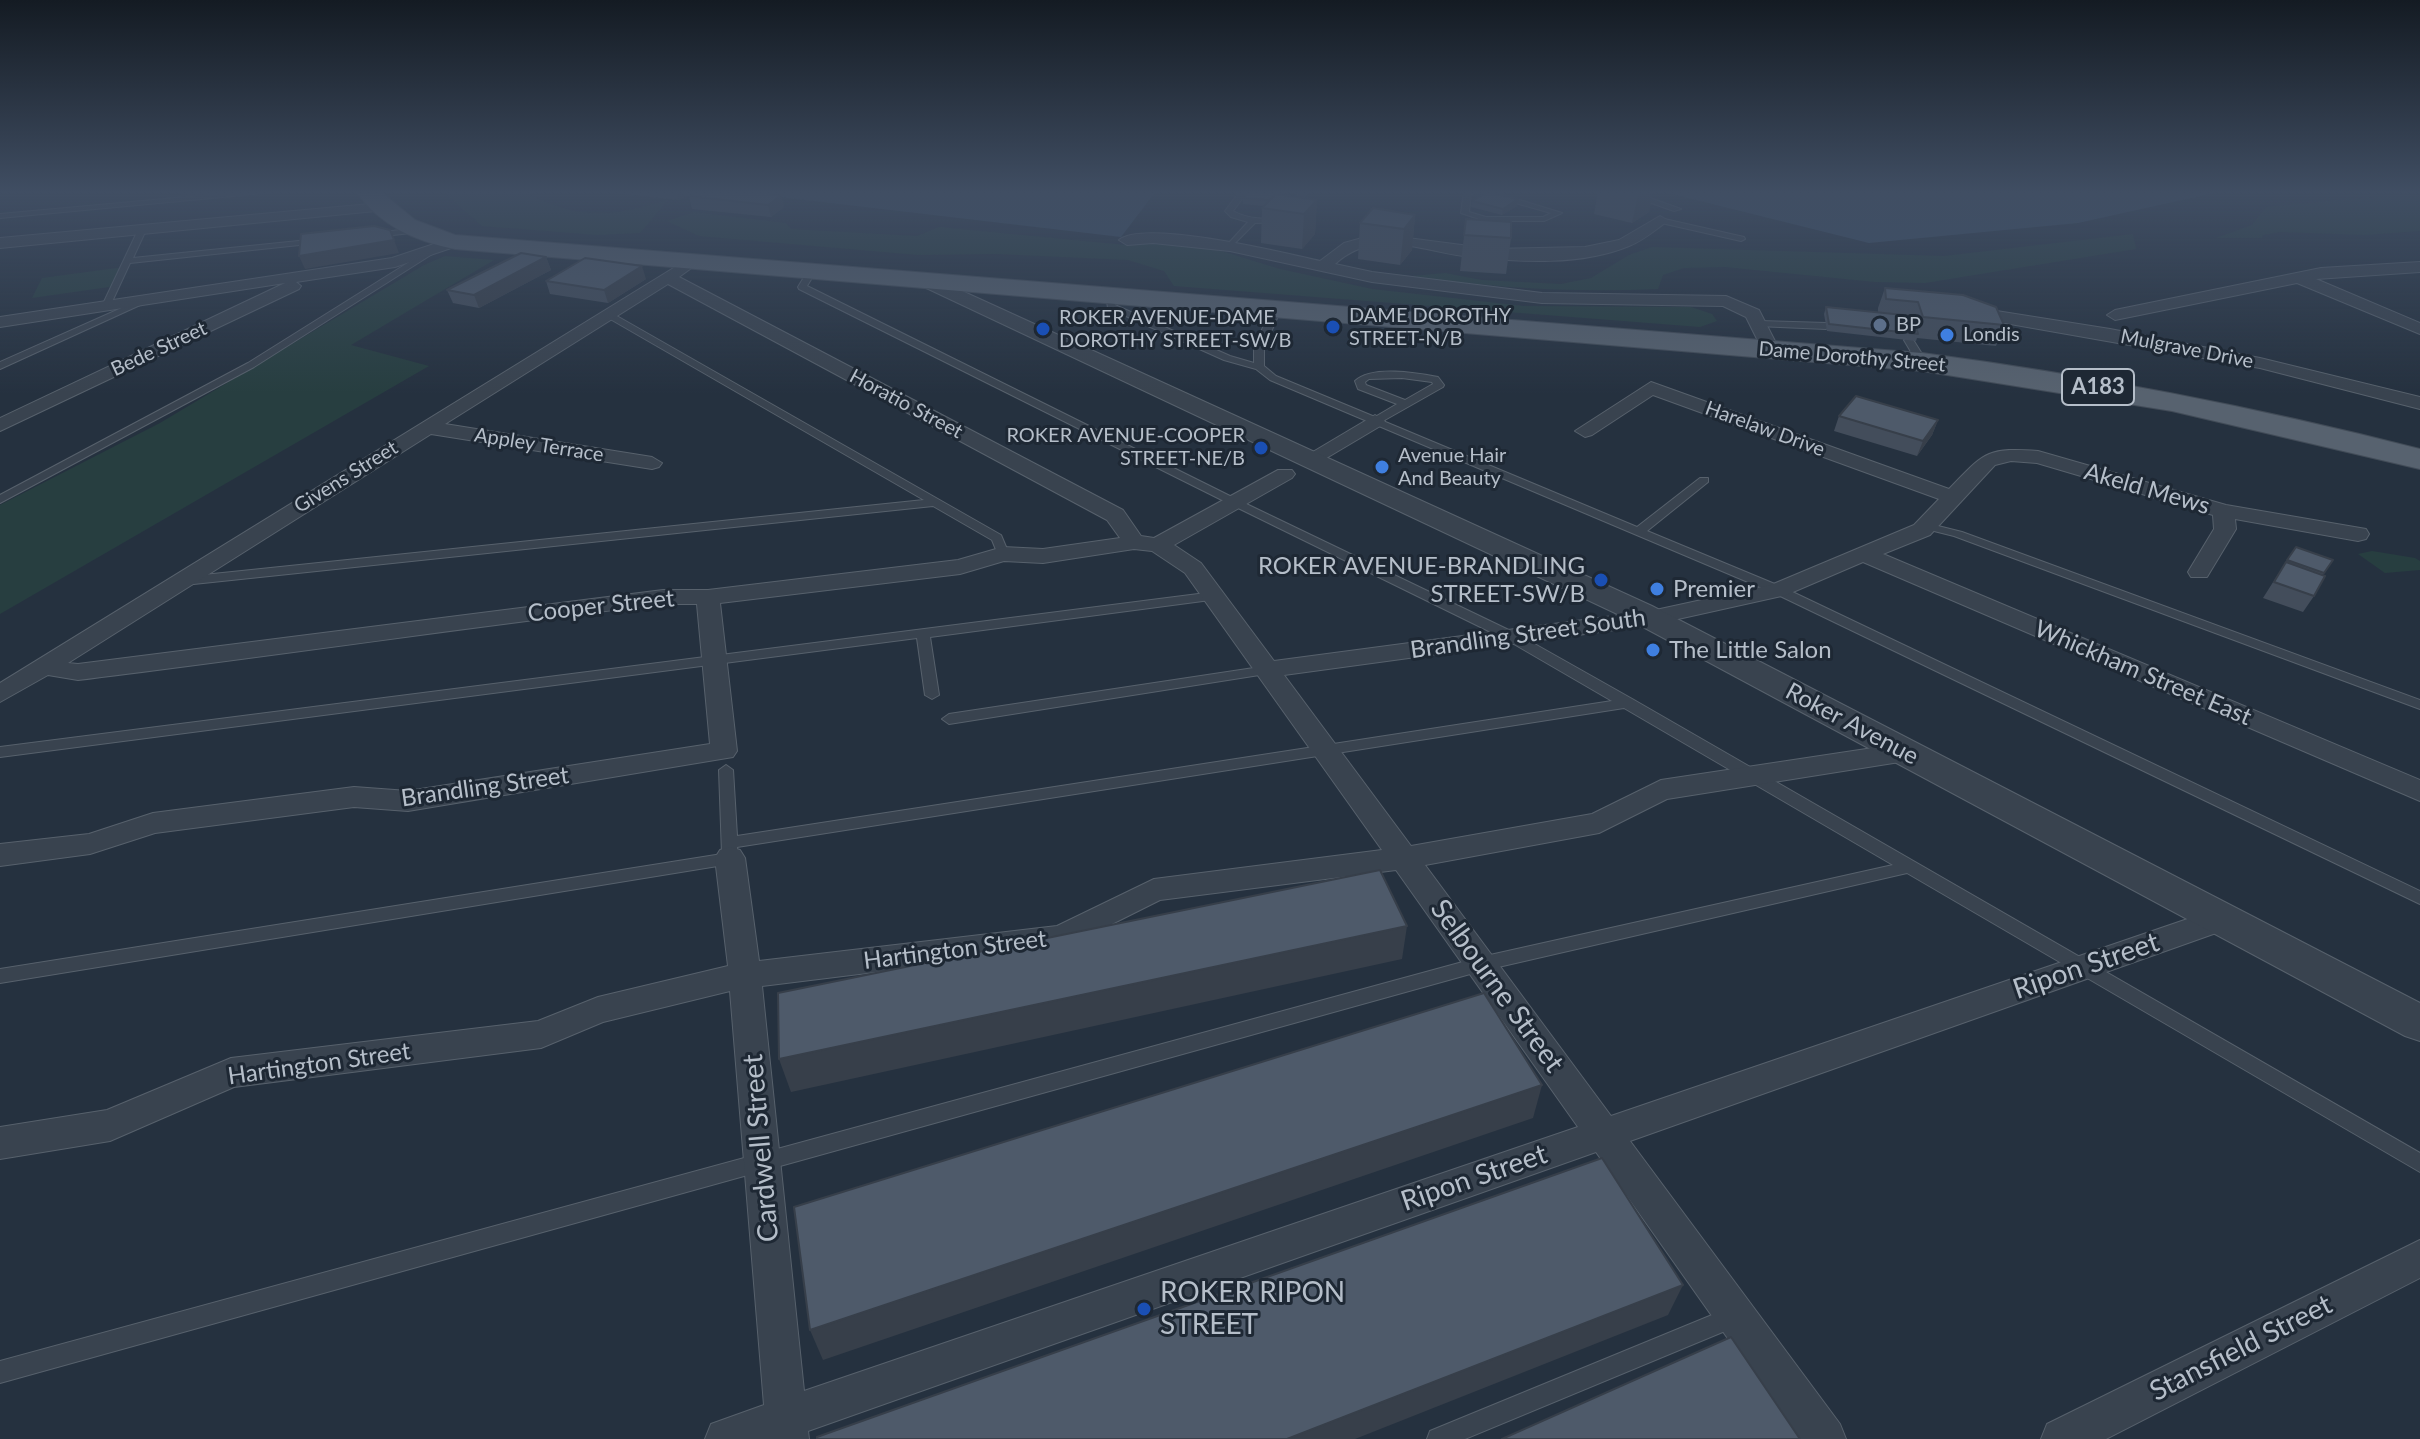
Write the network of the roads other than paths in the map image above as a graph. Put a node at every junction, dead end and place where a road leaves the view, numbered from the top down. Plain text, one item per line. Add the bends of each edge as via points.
1 (129, 258) edge
2 (155, 258) edge
3 (407, 258) edge
4 (424, 258) edge
5 (646, 258) edge
6 (1287, 258) edge
7 (1334, 258) edge
8 (128, 261) junction
9 (693, 261) junction
10 (1324, 266) junction
11 (2420, 267) edge
12 (812, 271) junction
13 (319, 273) junction
14 (667, 277) junction
15 (2297, 277) junction
16 (927, 281) junction
17 (1109, 295) junction
18 (147, 299) junction
19 (1964, 299) edge
20 (106, 306) junction
21 (1276, 309) junction
22 (608, 314) junction
23 (2115, 315) dead end
24 (0, 322) edge
25 (1826, 326) edge
26 (2420, 329) edge
27 (1765, 336) junction
28 (0, 366) edge
29 (1259, 367) junction
30 (2420, 403) edge
31 (1405, 404) junction
32 (1375, 421) junction
33 (0, 425) edge
34 (426, 427) junction
35 (1585, 431) dead end
36 (2420, 459) edge
37 (652, 463) dead end
38 (1298, 466) junction
39 (1704, 480) dead end
40 (1953, 497) junction
41 (0, 500) edge
42 (1234, 502) junction
43 (932, 503) junction
44 (2223, 511) junction
45 (1926, 526) junction
46 (1639, 531) junction
47 (2358, 534) dead end
48 (1146, 544) junction
49 (1003, 554) junction
50 (1865, 555) junction
51 (2199, 572) dead end
52 (180, 582) junction
53 (1778, 590) junction
54 (1214, 596) junction
55 (708, 597) junction
56 (1651, 618) junction
57 (923, 634) junction
58 (1512, 637) junction
59 (715, 662) junction
60 (43, 667) junction
61 (1267, 670) junction
62 (0, 694) edge
63 (932, 695) dead end
64 (1629, 703) junction
65 (2420, 705) edge
66 (949, 719) dead end
67 (1326, 751) junction
68 (0, 752) edge
69 (1906, 752) junction
70 (726, 770) dead end
71 (1755, 775) junction
72 (2420, 791) edge
73 (729, 850) junction
74 (0, 855) edge
75 (1403, 858) junction
76 (1910, 867) junction
77 (2420, 898) edge
78 (2222, 919) junction
79 (1481, 964) junction
80 (2083, 967) junction
81 (745, 975) junction
82 (0, 976) edge
83 (2420, 1023) edge
84 (1603, 1133) junction
85 (0, 1143) edge
86 (763, 1162) junction
87 (2420, 1163) edge
88 (2420, 1258) edge
89 (1736, 1316) junction
90 (0, 1372) edge
91 (787, 1429) edge
92 (726, 1439) edge
93 (1438, 1439) edge
94 (1825, 1439) edge
95 (2062, 1439) edge

1 - 8 lane
2 - 8 lane
3 - 13 street
4 - 41 lane via 251,365
5 - 9 main road, A183
6 - 10 street
7 - 10 street
8 - 20 lane
9 - 12 main road, A183
9 - 14 street, Givens Street
10 - 27 street via 1542,298 1726,301 1742,306
11 - 15 street
12 - 16 main road, A183
12 - 42 lane via 802,287
13 - 18 street
13 - 33 street, Bede Street
14 - 22 street, Givens Street
14 - 48 street, Horatio Street via 1115,515
15 - 23 street
15 - 26 street
16 - 17 main road, A183
16 - 38 street, Roker Avenue
17 - 21 main road, A183
17 - 29 lane via 1111,306
18 - 20 street
18 - 28 lane
19 - 30 street, Mulgrave Drive via 1961,311 2260,363
20 - 24 street
21 - 27 main road, Dame Dorothy Street / A183
21 - 29 lane via 1259,348
22 - 34 street, Givens Street
22 - 43 lane
25 - 27 lane
27 - 36 main road, Dame Dorothy Street / A183 via 1915,351 2254,417
29 - 32 lane via 1273,378
31 - 31 lane via 1372,393 1360,381 1402,375 1435,379 1439,385
31 - 32 lane
32 - 38 street
32 - 46 lane
34 - 37 street, Appley Terrace
34 - 52 street, Givens Street
35 - 40 street, Harelaw Drive via 1651,388
38 - 42 street
38 - 56 street, Roker Avenue
39 - 46 lane
40 - 44 street, Akeld Mews via 1988,460 2011,455 2038,457
40 - 45 street, Brandling Street South
42 - 48 street
42 - 58 lane
43 - 49 lane via 997,538
43 - 52 lane
44 - 47 street, Akeld Mews
44 - 51 street via 2225,529
45 - 50 street, Brandling Street South
45 - 65 lane
46 - 53 lane
48 - 49 street, Cooper Street via 1043,556
48 - 54 street, Selbourne Street via 1193,568
49 - 55 street, Cooper Street via 960,567
50 - 53 street, Brandling Street South
50 - 72 street, Whickham Street East
52 - 60 street, Givens Street
53 - 56 street, Brandling Street South
53 - 77 lane
54 - 57 lane
54 - 61 street, Selbourne Street
55 - 59 street, Brandling Street
55 - 60 street, Cooper Street via 663,597 78,672
56 - 58 street, Brandling Street South
56 - 69 street, Roker Avenue
57 - 59 lane
57 - 63 lane
58 - 61 street, Brandling Street South
58 - 64 lane
59 - 68 lane
59 - 74 street, Brandling Street via 724,751 408,801 354,797 153,823 90,844
60 - 62 street, Givens Street
61 - 66 lane
61 - 67 street, Selbourne Street
64 - 67 lane
64 - 71 lane
67 - 73 lane
67 - 75 street, Selbourne Street
69 - 71 street, Hartington Street
69 - 78 street, Roker Avenue
70 - 73 lane
71 - 75 street, Hartington Street via 1661,790 1599,823
71 - 76 lane
73 - 81 street, Cardwell Street
73 - 82 lane
75 - 79 street, Selbourne Street
75 - 81 street, Hartington Street via 1154,890 1062,937
76 - 79 lane
76 - 80 lane
78 - 80 street, Ripon Street
78 - 83 street, Roker Avenue
79 - 84 street, Selbourne Street
79 - 86 lane
80 - 84 street, Ripon Street
80 - 87 lane
81 - 85 street, Hartington Street via 598,1010 541,1034 231,1073 110,1125
81 - 86 street, Cardwell Street
84 - 89 street, Selbourne Street
84 - 91 street, Ripon Street
86 - 90 lane
86 - 91 street, Cardwell Street
88 - 95 street, Stansfield Street
89 - 93 lane
89 - 94 street, Selbourne Street
91 - 92 street, Ripon Street

